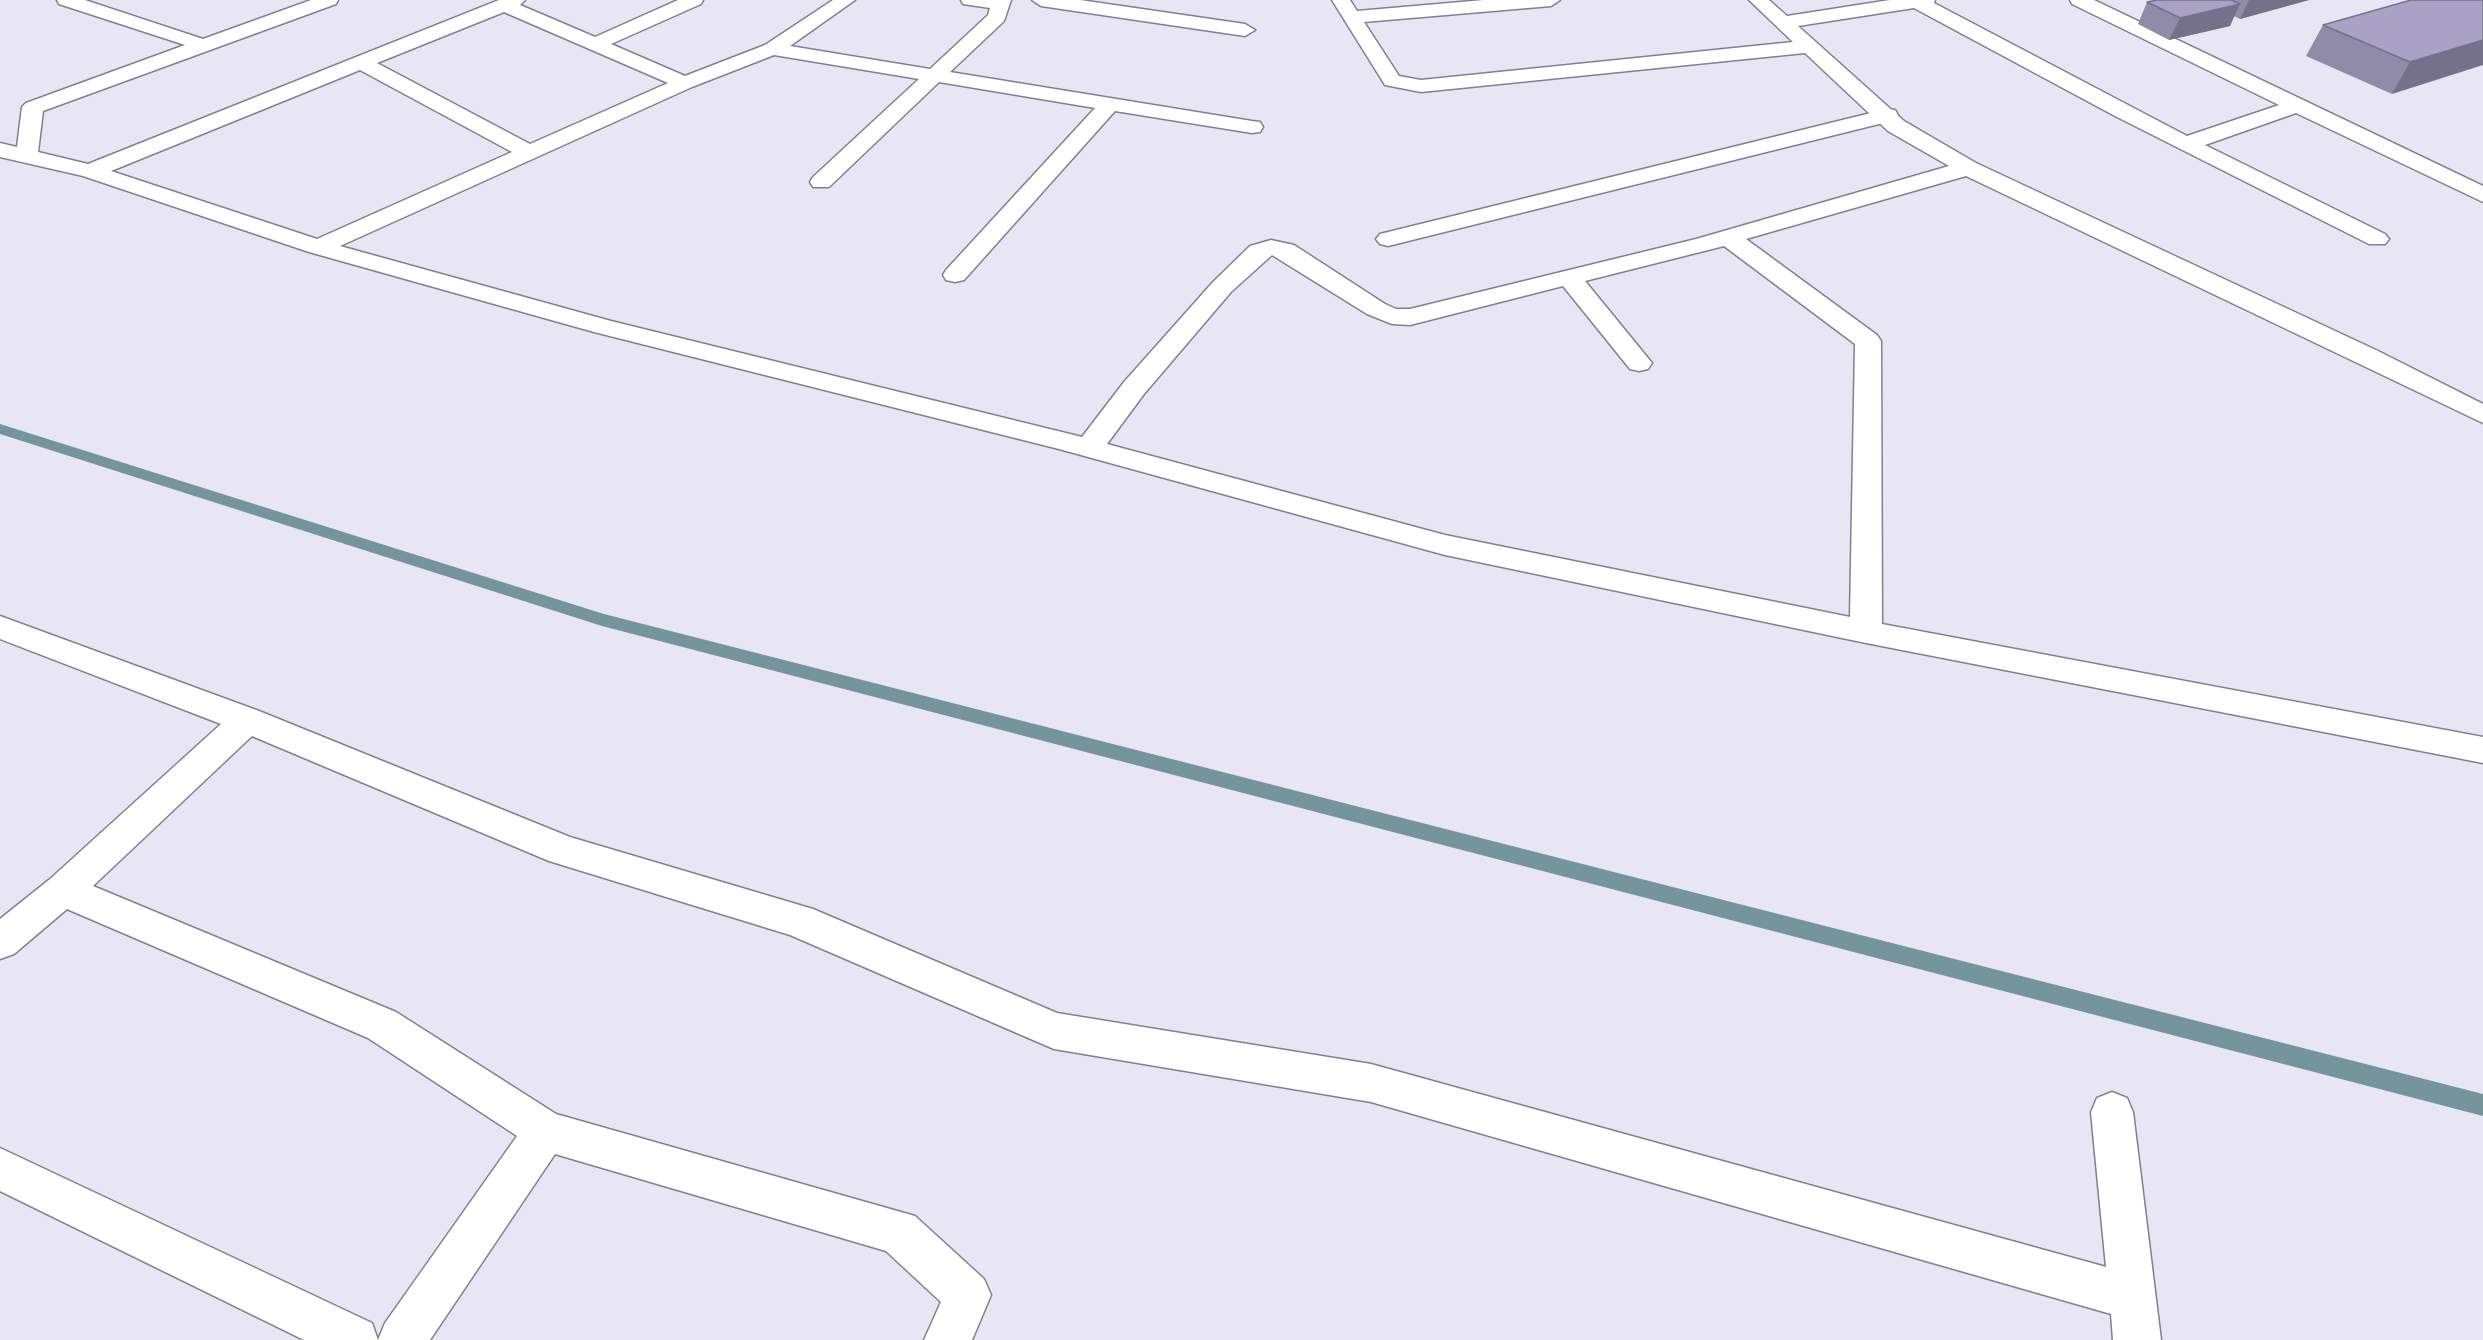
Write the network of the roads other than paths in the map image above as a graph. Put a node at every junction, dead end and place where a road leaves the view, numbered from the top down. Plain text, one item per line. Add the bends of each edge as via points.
1 (66, 0) edge
2 (329, 0) edge
3 (694, 0) edge
4 (846, 0) edge
5 (970, 0) edge
6 (1041, 0) edge
7 (1187, 0) edge
8 (1551, 0) edge
9 (1758, 0) edge
10 (2079, 0) edge
11 (1922, 1) edge
12 (1001, 2) edge
13 (510, 3) edge
14 (1346, 8) edge
15 (1171, 19) junction
16 (1782, 23) junction
17 (1245, 30) dead end
18 (595, 44) junction
19 (203, 45) junction
20 (1807, 47) junction
21 (772, 49) junction
22 (361, 63) junction
23 (933, 76) junction
24 (686, 83) junction
25 (1109, 105) junction
26 (2296, 106) junction
27 (1887, 115) junction
28 (1252, 127) dead end
29 (2185, 144) junction
30 (13, 154) edge
31 (531, 154) junction
32 (1968, 168) junction
33 (90, 171) junction
34 (820, 182) dead end
35 (2483, 195) edge
36 (1727, 237) junction
37 (1388, 239) dead end
38 (2377, 239) dead end
39 (318, 247) junction
40 (955, 275) dead end
41 (1569, 278) junction
42 (1639, 363) dead end
43 (2483, 415) edge
44 (1089, 448) junction
45 (0, 627) edge
46 (1866, 632) junction
47 (247, 720) junction
48 (2483, 750) edge
49 (63, 890) junction
50 (0, 942) edge
51 (2112, 1112) dead end
52 (546, 1131) junction
53 (0, 1169) edge
54 (2132, 1297) junction
55 (355, 1340) edge
56 (402, 1340) edge
57 (948, 1340) edge
58 (2137, 1340) edge

1 - 19 street
2 - 19 street
3 - 18 street
4 - 21 street
5 - 12 street
6 - 15 street
7 - 15 street
8 - 14 street
9 - 16 street
10 - 26 street
11 - 16 street
11 - 29 street
12 - 23 street via 997,17
13 - 18 street
13 - 22 street
14 - 20 street via 1392,81 1421,86
15 - 17 street
16 - 20 street
18 - 24 street
19 - 30 street via 33,107
20 - 27 street
21 - 23 street
21 - 24 street
22 - 31 street
22 - 33 street
23 - 25 street
23 - 34 street
24 - 31 street
25 - 28 street
25 - 40 street
26 - 29 street
26 - 35 street
27 - 32 street via 1896,126
27 - 37 street
29 - 38 street
30 - 33 street
31 - 39 street
32 - 36 street
32 - 43 street
33 - 39 street
36 - 41 street
36 - 46 street via 1868,341
39 - 44 street via 603,327
41 - 42 street
41 - 44 street via 1410,317 1392,316 1285,250 1271,247 1259,251 1222,287 1134,388
44 - 46 street via 1445,545
45 - 47 street
46 - 48 street
47 - 49 street
47 - 54 street via 562,850 799,921 1054,1031 1371,1083
49 - 50 street
49 - 52 street via 382,1025
51 - 54 street
52 - 56 street
52 - 57 street via 899,1232 968,1295
53 - 55 street
54 - 58 street

